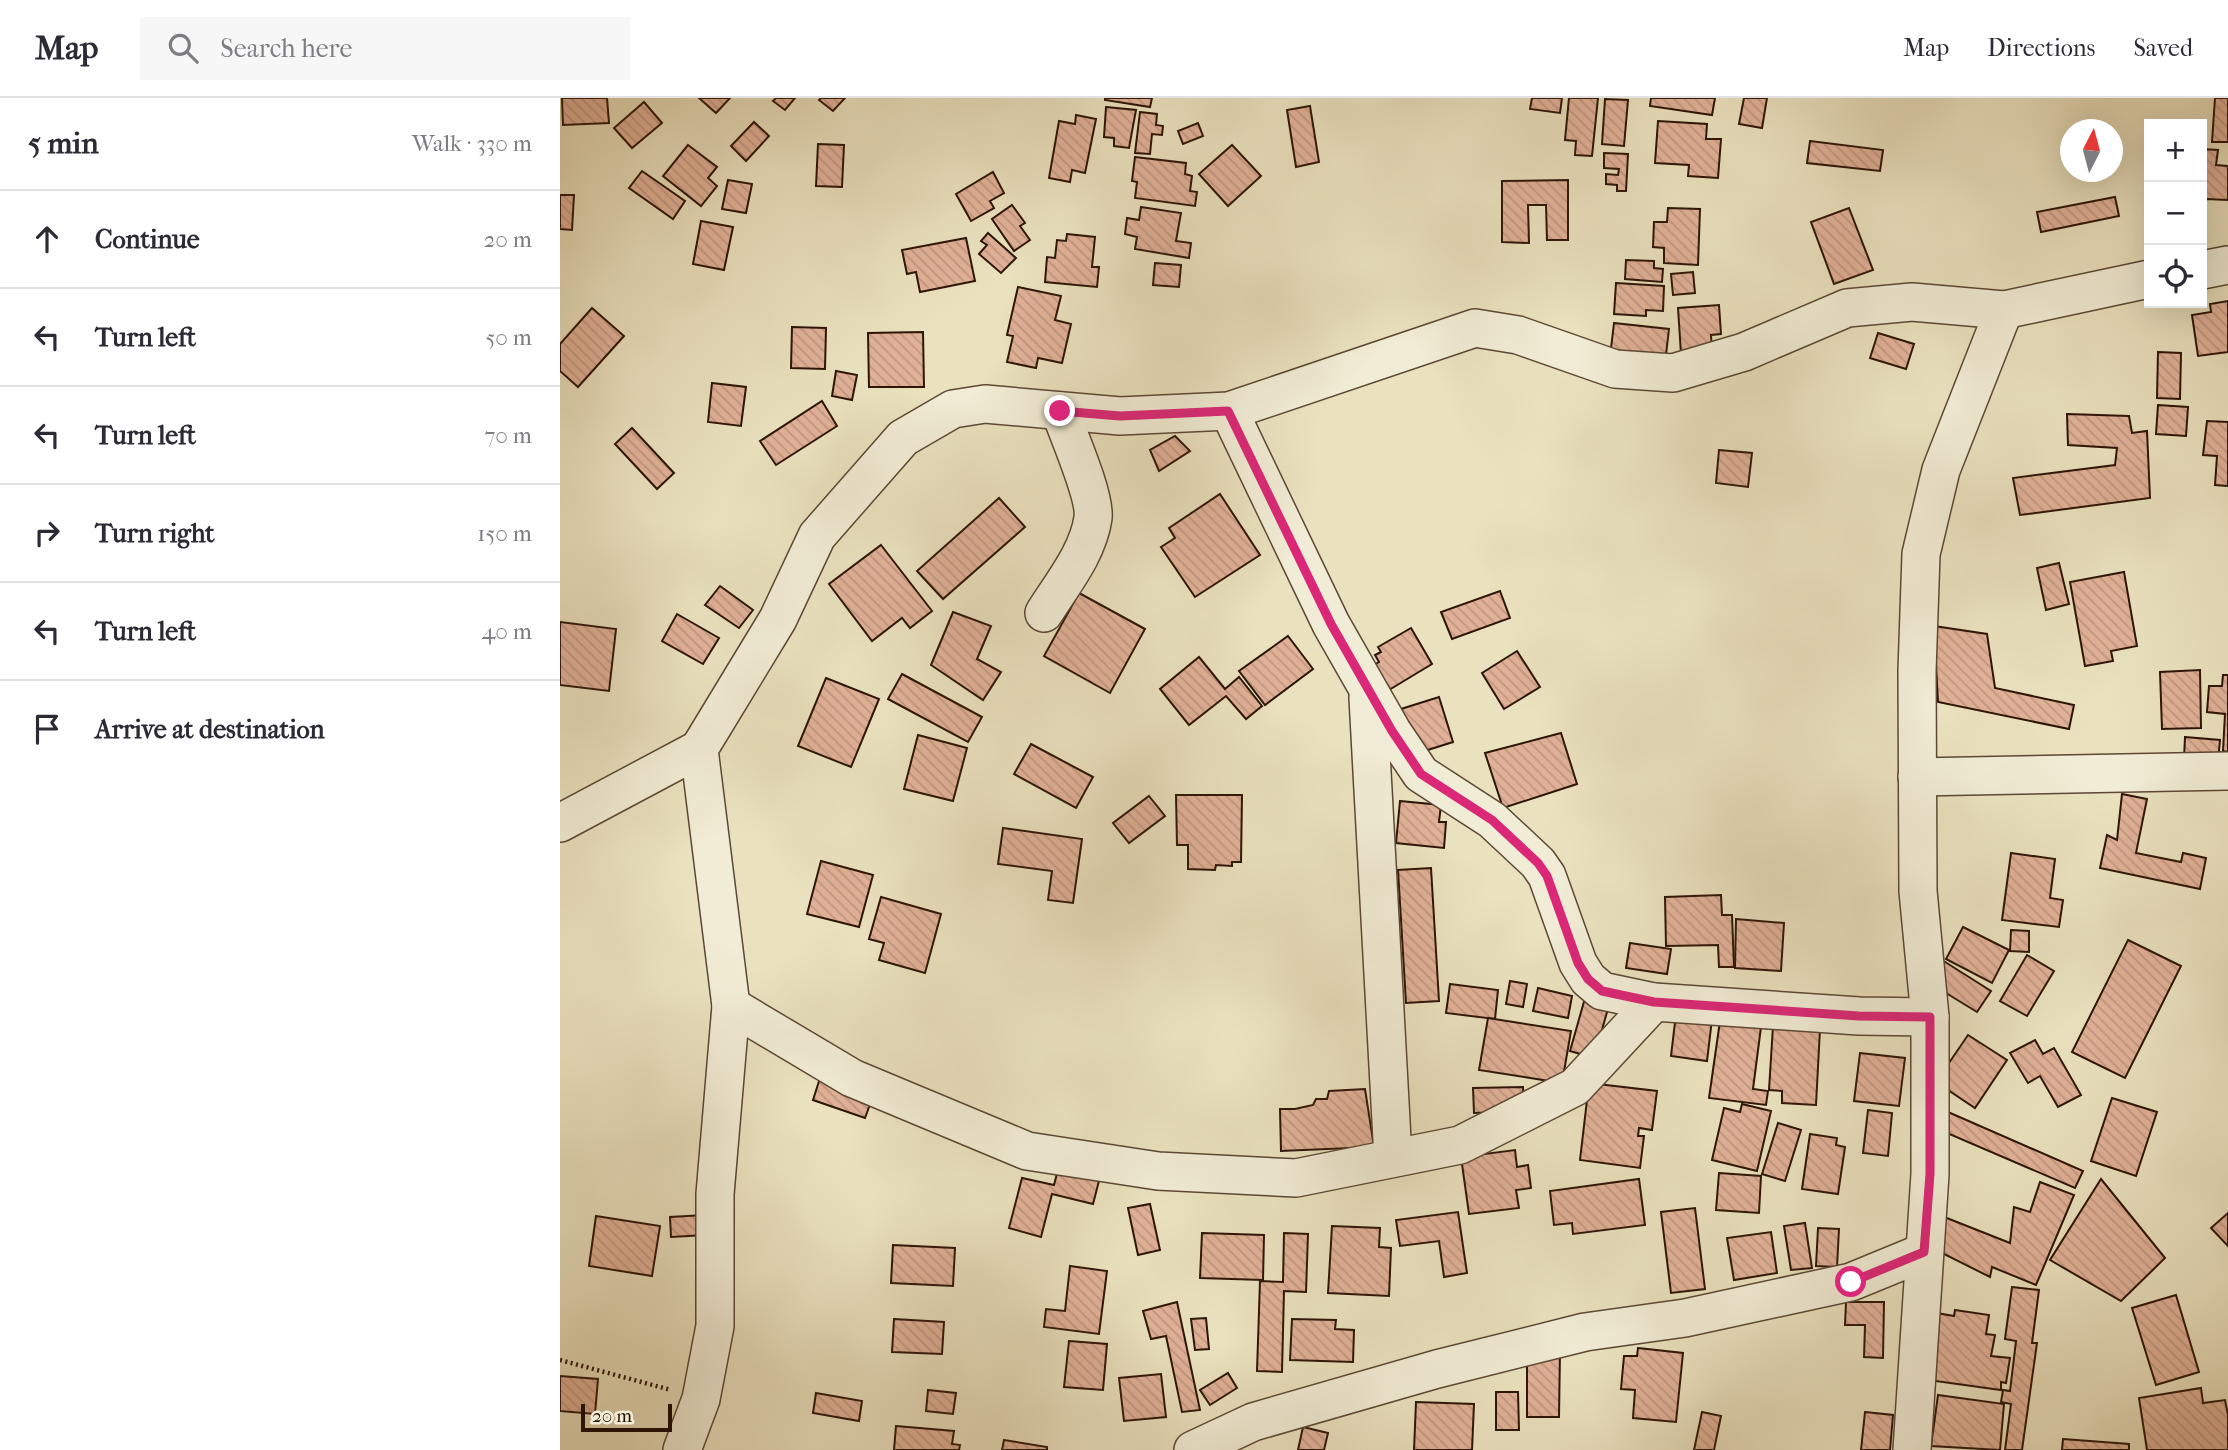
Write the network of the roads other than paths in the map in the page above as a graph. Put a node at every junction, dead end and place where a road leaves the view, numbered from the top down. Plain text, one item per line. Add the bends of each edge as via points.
1 (2228, 265) edge
2 (2207, 269) edge
3 (2144, 280) edge
4 (2004, 310) junction
5 (1060, 411) junction
6 (1228, 411) junction
7 (1044, 613) dead end
8 (1367, 688) junction
9 (699, 749) junction
10 (2228, 771) edge
11 (1917, 777) junction
12 (560, 823) edge
13 (1654, 1002) junction
14 (731, 1006) junction
15 (1930, 1017) junction
16 (1393, 1158) junction
17 (1924, 1252) junction
18 (682, 1450) edge
19 (1193, 1450) edge
20 (1912, 1450) edge

1 - 2 street
3 - 4 street
4 - 6 street via 1912,302 1847,308 1744,352 1673,373 1615,369 1518,335 1475,328
4 - 11 street via 1941,470 1921,554
5 - 6 street via 1120,416
5 - 7 street via 1094,516 1084,548
5 - 9 street via 985,404 953,409 903,438 817,536 778,619
6 - 8 street
8 - 13 street via 1421,774 1492,820 1538,863 1588,979 1602,991
8 - 16 street
9 - 12 street
9 - 14 street
10 - 11 street
11 - 15 street via 1918,891
13 - 15 street
13 - 16 street via 1574,1087 1460,1144
14 - 16 street via 852,1078 1027,1151 1158,1171 1296,1178
14 - 18 street via 715,1194 715,1326 701,1399
15 - 17 street via 1930,1174
17 - 19 street via 1851,1282 1685,1318 1585,1332 1437,1369 1253,1422
17 - 20 street

